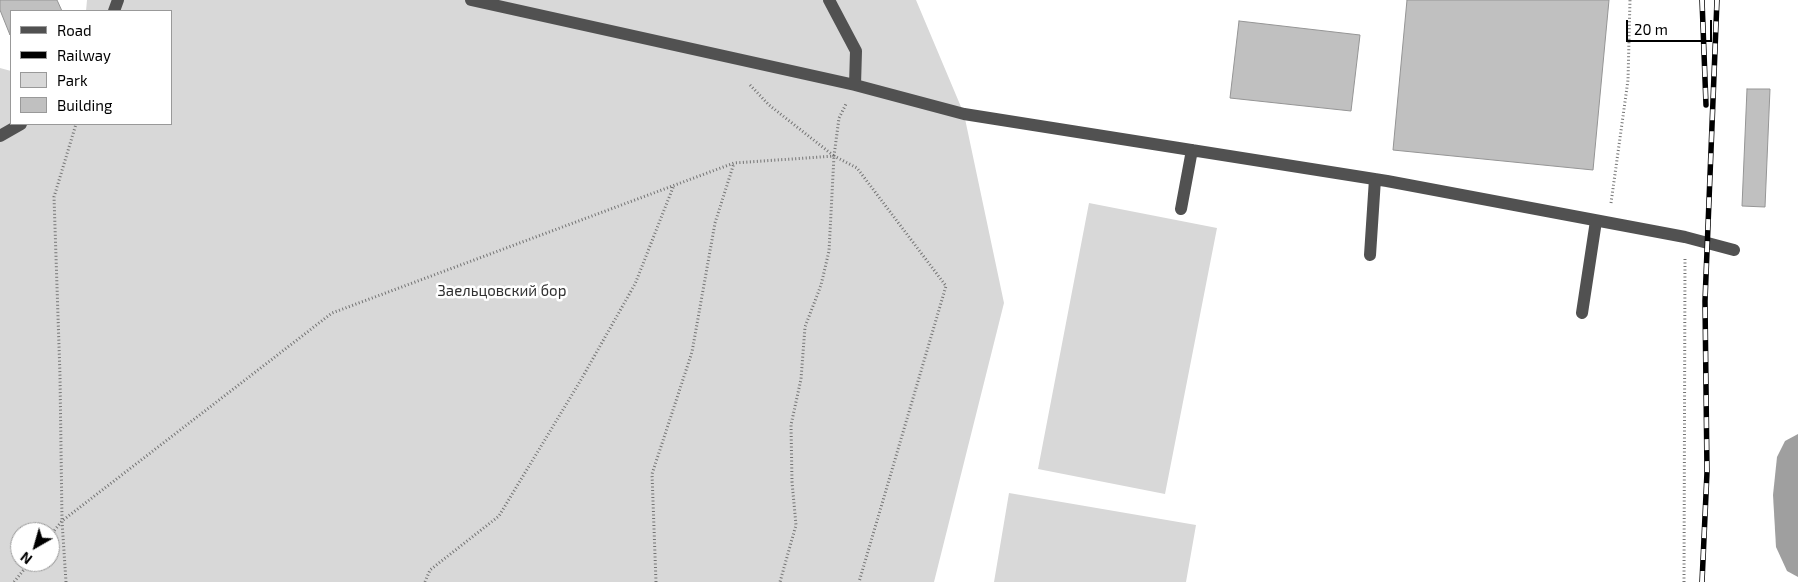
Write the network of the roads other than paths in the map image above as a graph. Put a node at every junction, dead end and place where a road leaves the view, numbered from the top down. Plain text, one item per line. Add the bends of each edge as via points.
1 (471, 0) edge
2 (829, 0) edge
3 (855, 85) junction
4 (19, 125) edge
5 (0, 136) edge
6 (1192, 150) junction
7 (1375, 179) junction
8 (1182, 209) dead end
9 (1602, 222) junction
10 (1734, 250) dead end
11 (1370, 255) dead end
12 (1582, 313) dead end

1 - 3 street
2 - 3 street via 856,51
3 - 6 street via 964,114
4 - 5 street
6 - 7 street
6 - 8 street
7 - 9 street
7 - 11 street
9 - 10 street
9 - 12 street

